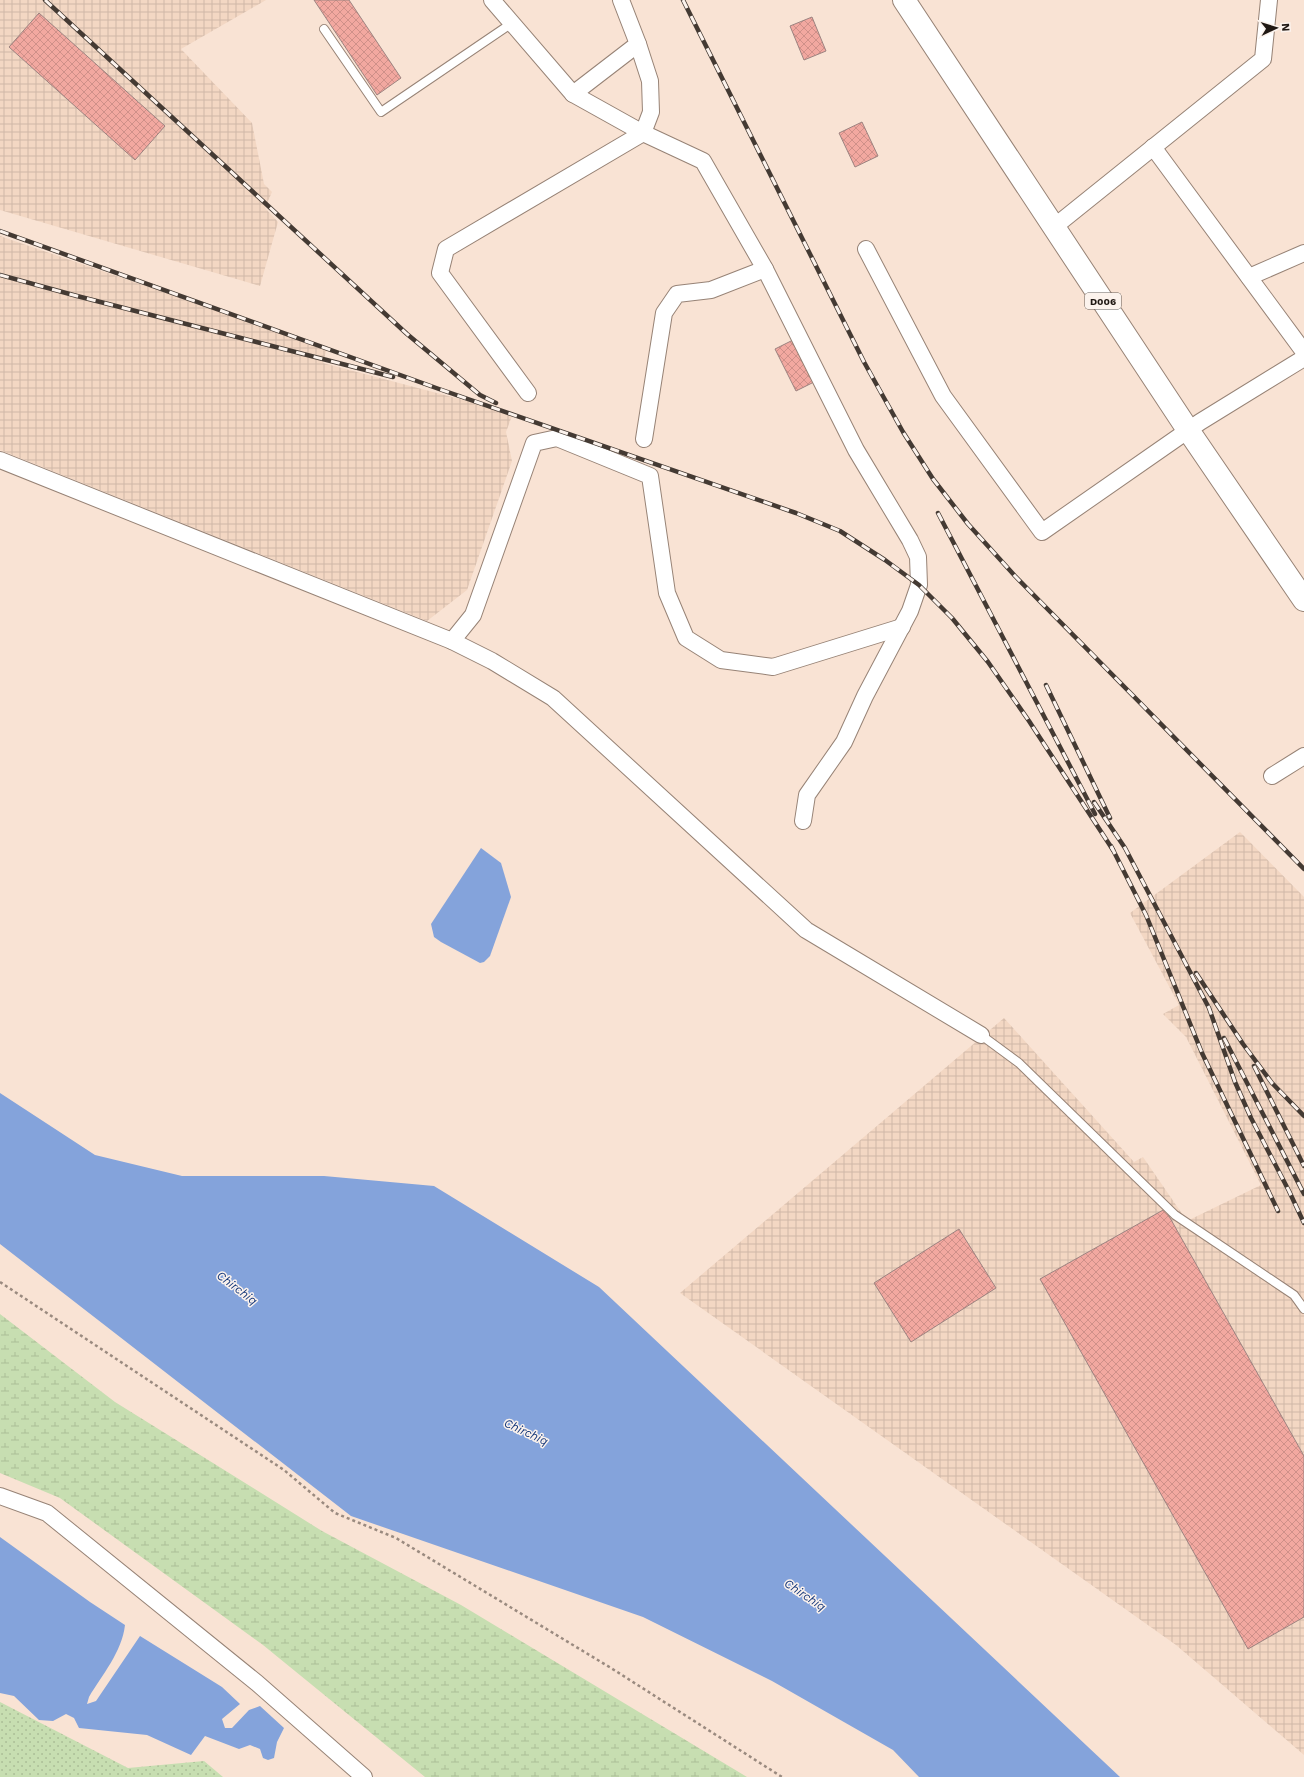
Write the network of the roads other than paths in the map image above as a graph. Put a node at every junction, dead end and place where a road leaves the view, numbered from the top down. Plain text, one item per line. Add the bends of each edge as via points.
1 (492, 0) edge
2 (621, 0) edge
3 (904, 0) edge
4 (921, 0) edge
5 (1269, 0) edge
6 (512, 23) junction
7 (324, 29) dead end
8 (638, 44) junction
9 (573, 94) junction
10 (643, 134) junction
11 (1153, 147) junction
12 (1060, 222) junction
13 (866, 249) dead end
14 (1304, 253) edge
15 (765, 269) junction
16 (1249, 277) junction
17 (1304, 352) edge
18 (1304, 358) edge
19 (528, 393) dead end
20 (1194, 426) junction
21 (644, 439) dead end
22 (0, 460) edge
23 (1304, 575) edge
24 (1304, 600) edge
25 (902, 627) junction
26 (452, 641) junction
27 (1304, 756) edge
28 (1272, 776) dead end
29 (803, 821) dead end
30 (981, 1035) joint
31 (1304, 1309) edge
32 (0, 1496) edge
33 (364, 1777) edge

1 - 6 street
2 - 8 street
3 - 12 main road, D006
4 - 12 main road, D006
5 - 11 street via 1263,59
6 - 7 lane via 381,112
6 - 9 street
8 - 9 street
8 - 10 street via 650,81 651,112
9 - 10 street
10 - 15 street via 702,161
10 - 19 street via 446,249 440,274
11 - 12 street
11 - 16 street
12 - 20 main road, D006
13 - 20 street via 943,396 1042,532
14 - 16 street
15 - 21 street via 710,290 677,294 664,313
15 - 25 street via 856,450 918,557 919,585
16 - 17 street
18 - 20 street
20 - 23 main road, D006
20 - 24 main road, D006
22 - 26 street
25 - 26 street via 773,667 720,660 686,638 667,593 650,476 558,438 534,443 473,615
25 - 29 street via 844,742 807,795
26 - 30 street via 492,661 552,698 806,930
27 - 28 street
30 - 31 lane via 1019,1063 1175,1216 1294,1295
32 - 33 street via 47,1513 257,1683

